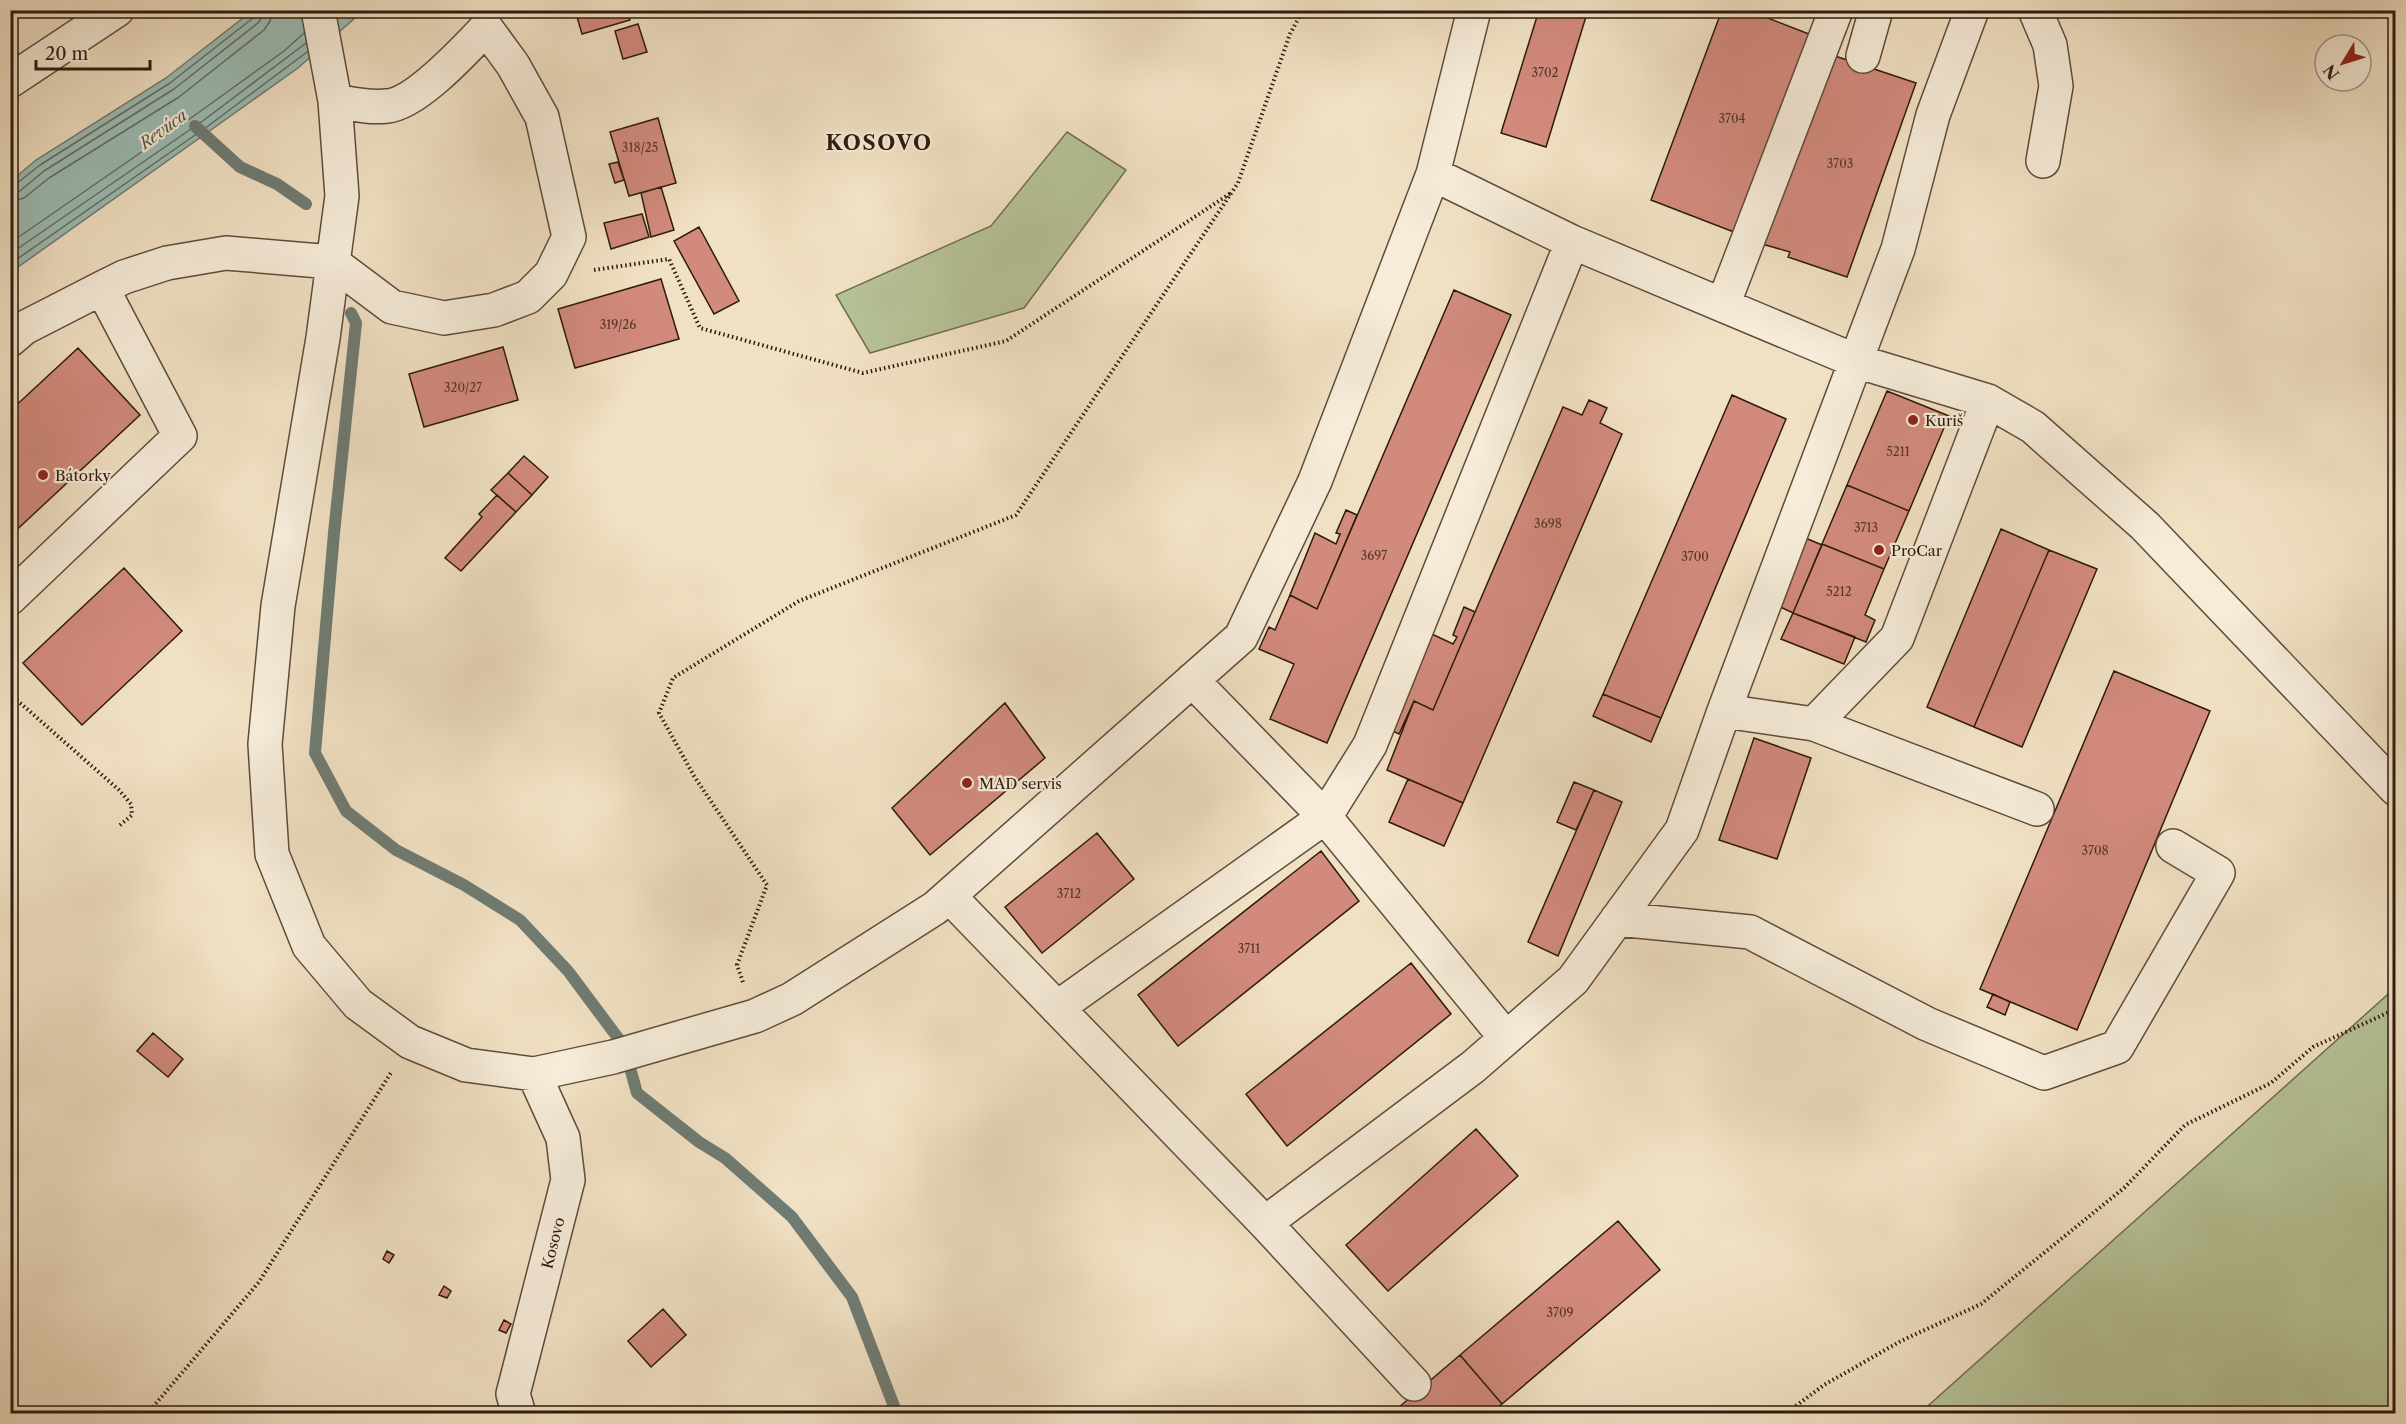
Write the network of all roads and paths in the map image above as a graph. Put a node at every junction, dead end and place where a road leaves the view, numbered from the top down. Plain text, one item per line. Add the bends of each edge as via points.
1 (117, 10) edge
2 (318, 10) edge
3 (1303, 10) edge
4 (1474, 10) edge
5 (1836, 10) edge
6 (1876, 10) edge
7 (1972, 10) edge
8 (2035, 10) edge
9 (491, 19) edge
10 (1863, 56) dead end
11 (10, 81) edge
12 (335, 101) junction
13 (2043, 160) dead end
14 (1434, 174) junction
15 (1234, 190) junction
16 (1572, 242) junction
17 (332, 262) junction
18 (584, 272) dead end
19 (102, 288) junction
20 (1723, 305) junction
21 (10, 340) edge
22 (1856, 361) junction
23 (1988, 401) junction
24 (10, 598) edge
25 (1192, 680) junction
26 (10, 694) edge
27 (1724, 711) junction
28 (1814, 724) junction
29 (2396, 789) edge
30 (2037, 809) dead end
31 (1324, 817) junction
32 (119, 826) dead end
33 (2173, 846) dead end
34 (949, 896) junction
35 (1617, 919) junction
36 (1057, 1008) junction
37 (2396, 1009) edge
38 (755, 1016) junction
39 (1506, 1038) junction
40 (410, 1042) junction
41 (534, 1074) junction
42 (1265, 1223) junction
43 (1414, 1384) dead end
44 (147, 1413) edge
45 (519, 1413) edge
46 (1785, 1413) edge

1 - 11 street
2 - 12 street
3 - 15 path via 1290,34
4 - 14 street
5 - 20 street
6 - 10 street
7 - 22 street via 1933,115 1898,249
8 - 13 street via 2050,45 2056,86
9 - 12 street via 445,71 415,93 389,106
9 - 17 street via 542,117 569,237 551,274 528,297 494,310 444,318 392,308
12 - 17 street via 342,196
14 - 16 street
14 - 25 street via 1316,481 1241,637
15 - 18 path via 1006,341 863,373 700,328 669,259
15 - 38 path via 1016,515 799,601 673,678 659,713 694,776 767,885 737,964
16 - 20 street
16 - 31 street via 1370,745
17 - 19 street via 226,253 167,263
17 - 40 street via 278,606 265,744 272,854 309,946 358,1004
19 - 21 street via 24,328
19 - 24 street via 180,436
20 - 22 street
22 - 23 street
22 - 27 street
23 - 28 street via 1897,638
23 - 29 street via 2033,427 2145,526
25 - 31 street
25 - 34 street
26 - 32 path via 131,804 132,814
27 - 28 street
27 - 35 street via 1682,830
28 - 30 street
31 - 36 street
31 - 39 street
33 - 35 street via 2218,873 2117,1047 2044,1073 1927,1024 1750,932
34 - 36 street
34 - 38 street via 792,999
35 - 39 street via 1573,980
36 - 42 street
37 - 46 path via 2313,1047 2271,1083 2185,1125 2124,1188 1981,1304 1901,1341 1824,1385
38 - 41 street via 613,1057
39 - 42 street
40 - 41 street via 466,1065
40 - 44 path via 259,1282
41 - 45 street, Kosovo via 562,1138 568,1180 513,1394
42 - 43 street

